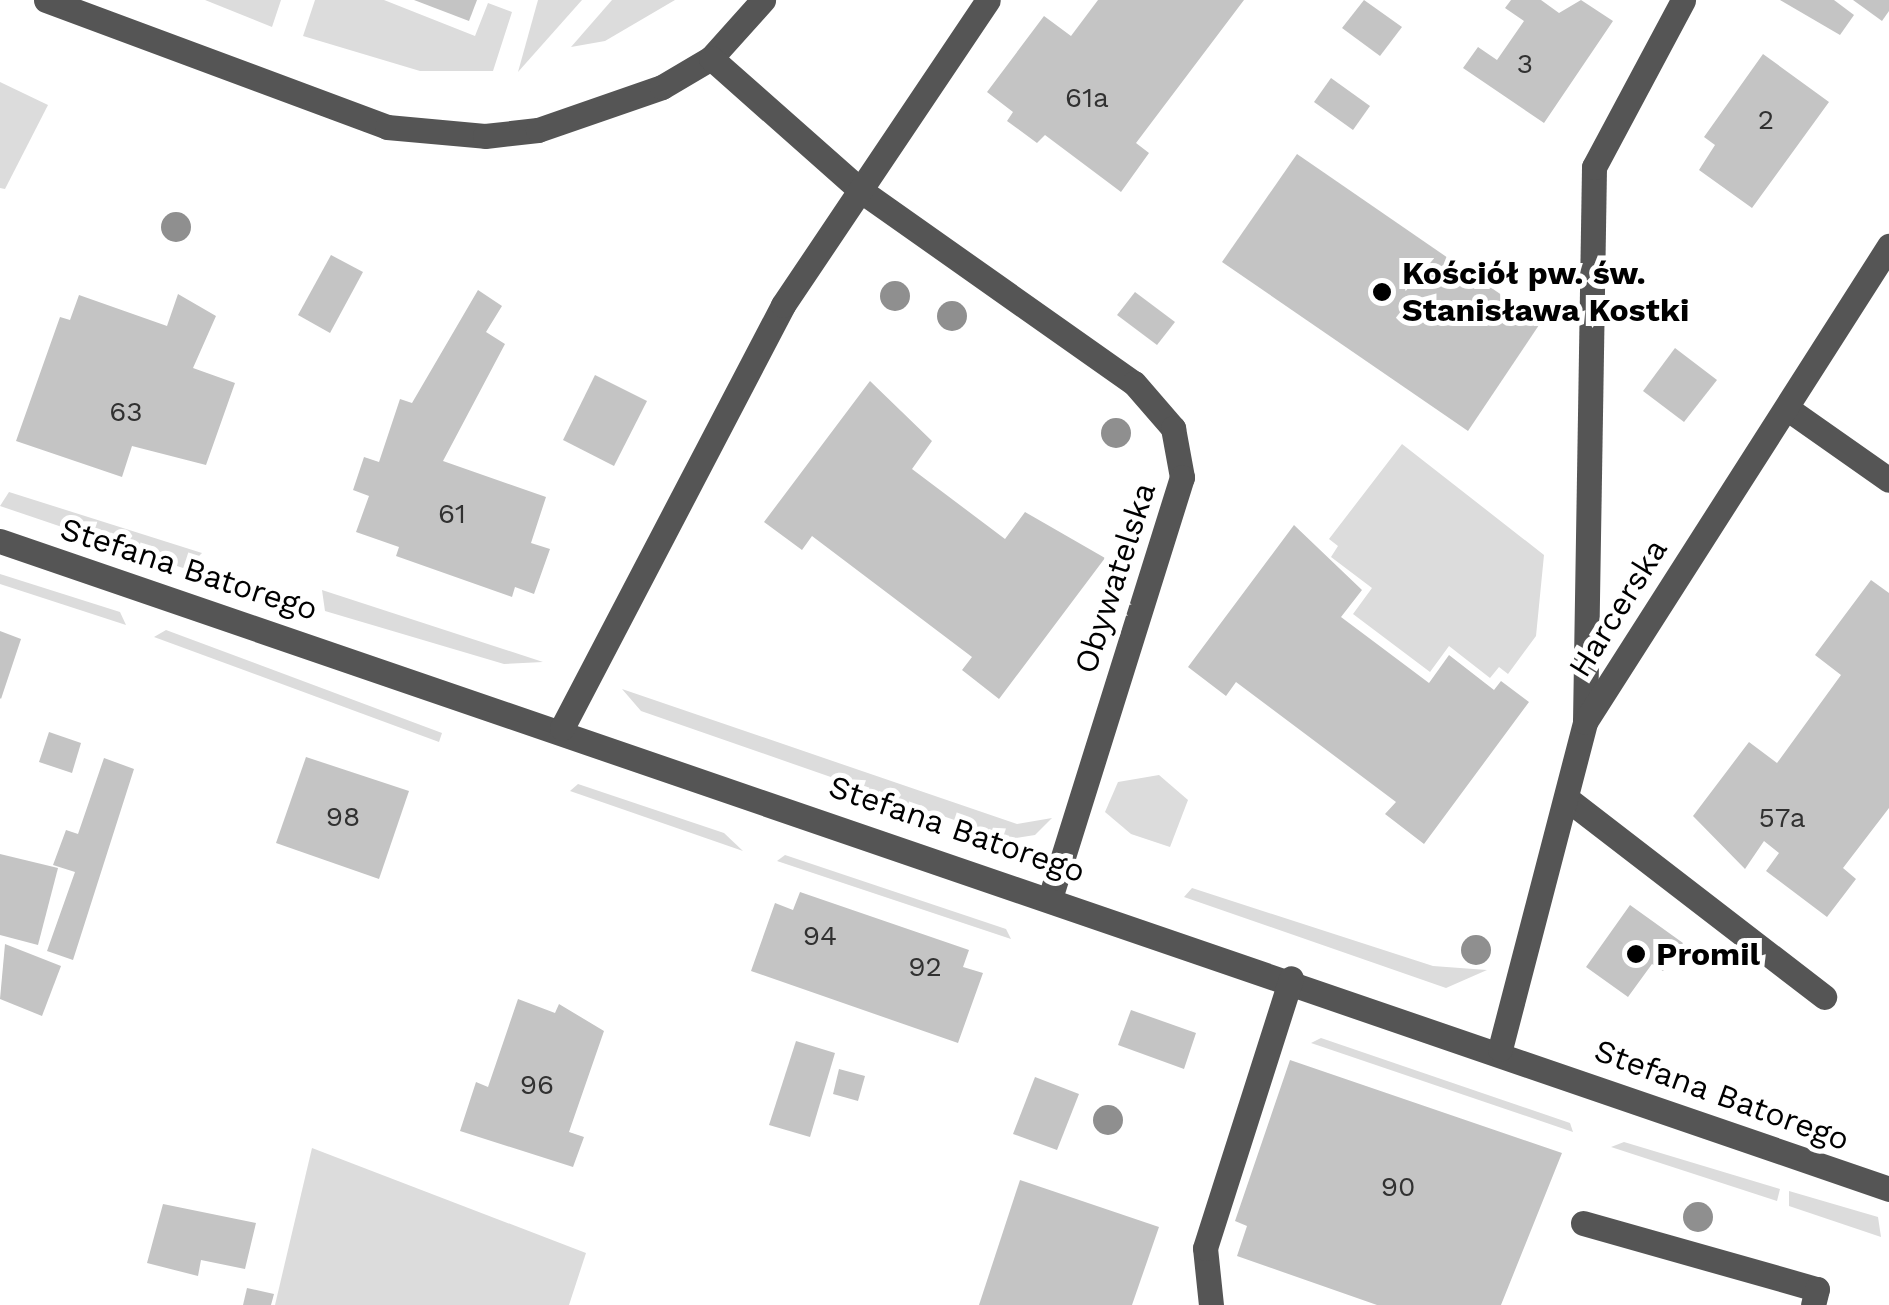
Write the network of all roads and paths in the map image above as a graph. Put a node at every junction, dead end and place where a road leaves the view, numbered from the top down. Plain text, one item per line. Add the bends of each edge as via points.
1 (46, 0) edge
2 (763, 0) edge
3 (988, 0) edge
4 (1683, 0) edge
5 (711, 58) junction
6 (860, 190) junction
7 (1889, 246) edge
8 (1788, 409) junction
9 (1889, 480) edge
10 (0, 541) edge
11 (1585, 722) junction
12 (562, 728) junction
13 (1566, 798) junction
14 (1051, 895) junction
15 (1290, 978) junction
16 (1824, 997) dead end
17 (1500, 1049) junction
18 (1889, 1190) edge
19 (1583, 1223) dead end
20 (1211, 1305) edge
21 (1813, 1305) edge

1 - 5 street via 387,127 485,136 594,114
2 - 5 street
3 - 6 street
4 - 11 street via 1594,167
5 - 6 street, Obywatelska
6 - 12 street via 716,426
6 - 14 street, Obywatelska via 1134,383 1173,428 1182,477
7 - 8 street, Harcerska
8 - 9 street
8 - 11 street, Harcerska
10 - 12 street, Stefana Batorego
11 - 13 street, Harcerska
12 - 14 street, Stefana Batorego
13 - 16 street
13 - 17 street, Harcerska
14 - 15 street, Stefana Batorego
15 - 17 street, Stefana Batorego
15 - 20 street via 1204,1248
17 - 18 street, Stefana Batorego
19 - 21 street via 1818,1289

